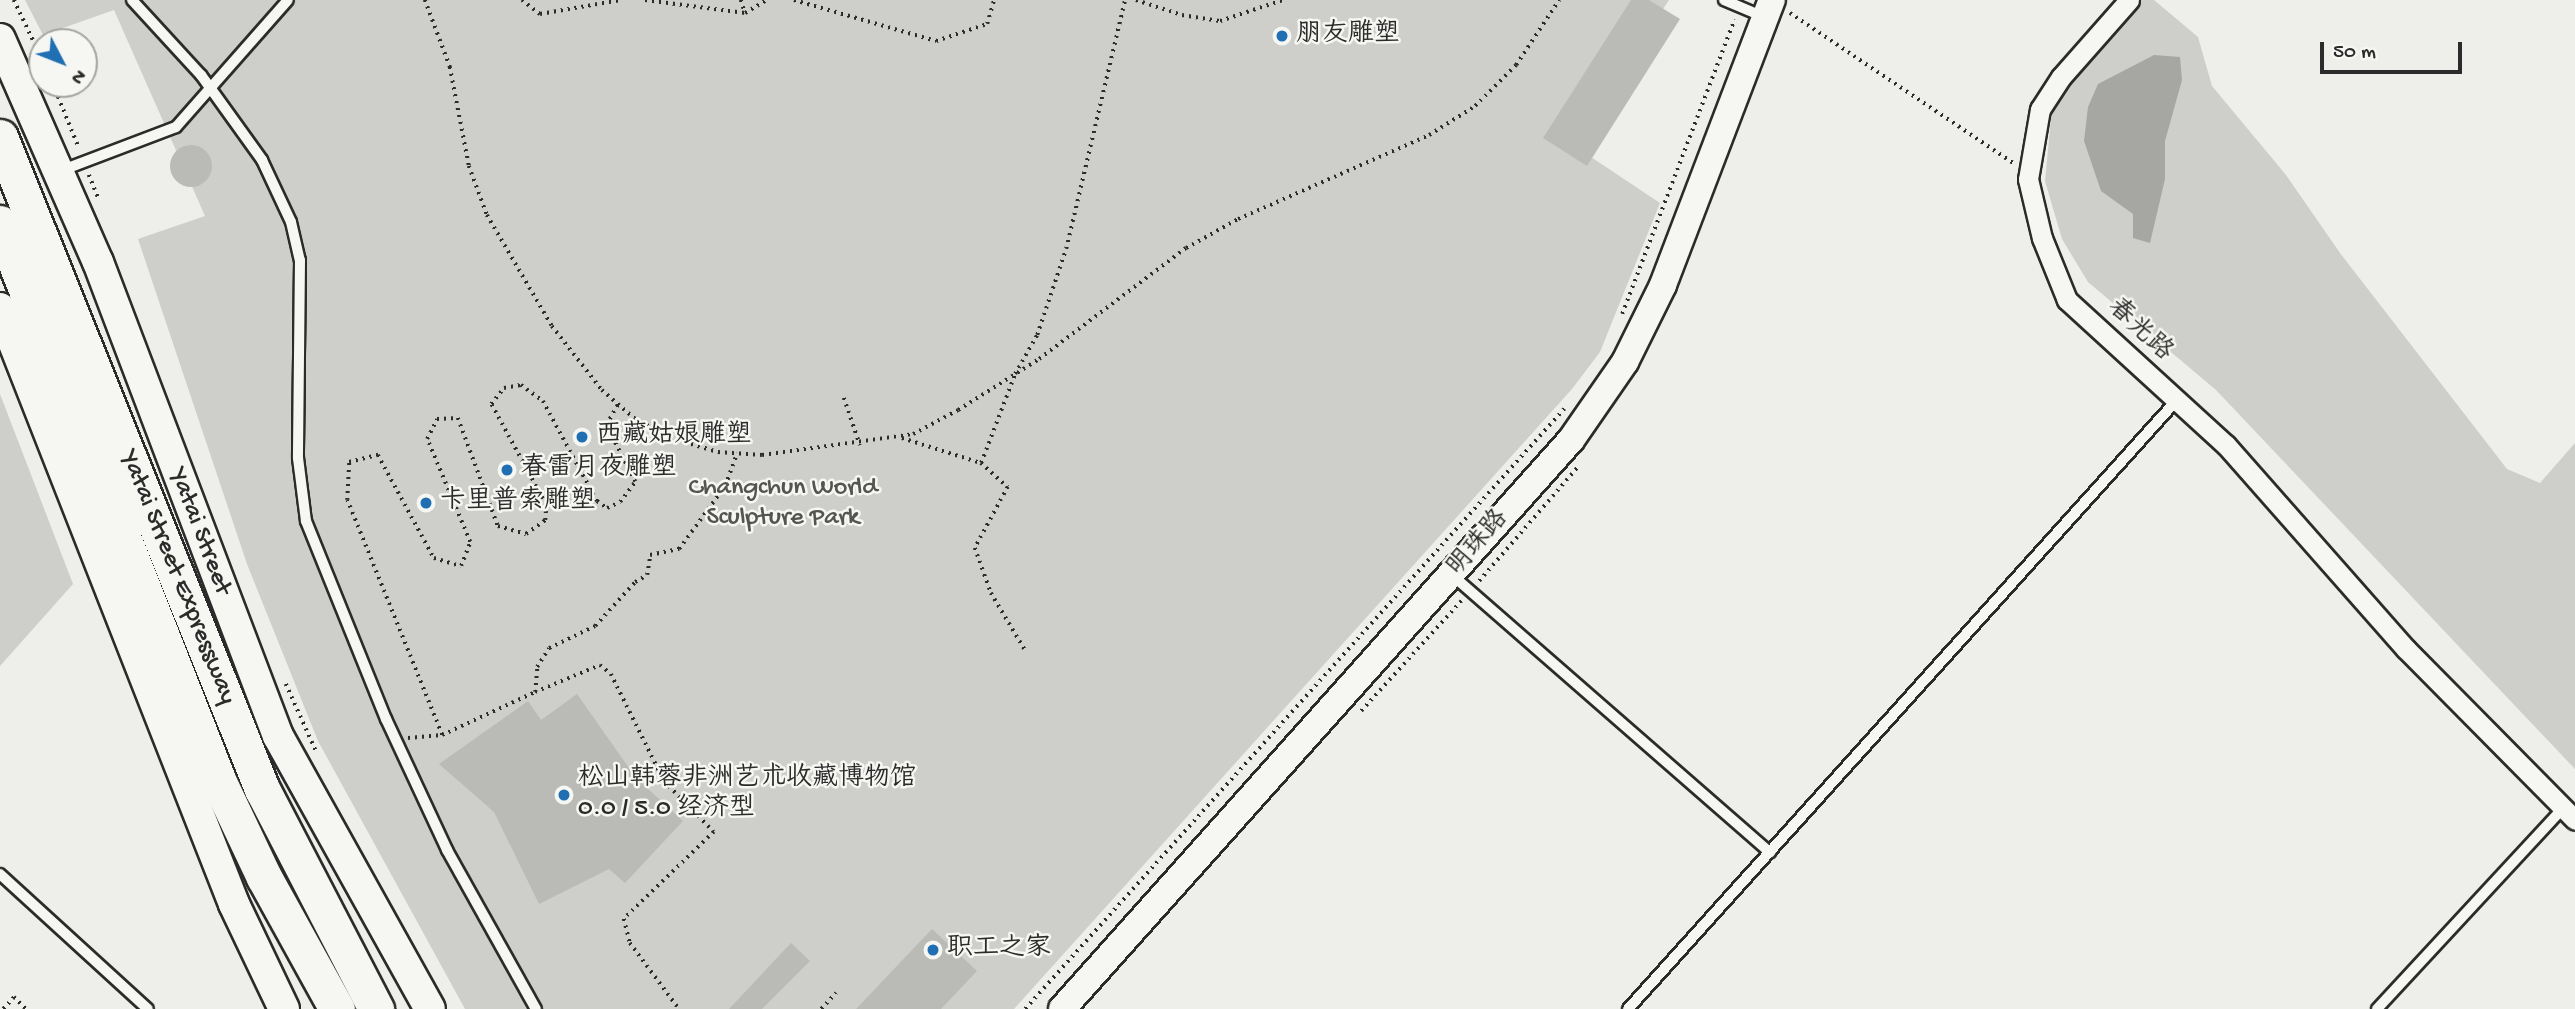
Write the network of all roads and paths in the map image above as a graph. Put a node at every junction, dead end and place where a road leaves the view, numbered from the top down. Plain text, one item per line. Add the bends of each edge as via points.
1 (14, 0) edge
2 (132, 0) edge
3 (288, 0) edge
4 (425, 0) edge
5 (522, 0) edge
6 (621, 0) edge
7 (645, 0) edge
8 (741, 0) edge
9 (767, 0) edge
10 (794, 0) edge
11 (993, 0) edge
12 (1125, 0) edge
13 (1136, 0) edge
14 (1283, 0) edge
15 (1559, 0) edge
16 (1724, 0) edge
17 (2129, 0) edge
18 (1737, 5) junction
19 (1775, 9) edge
20 (745, 13) junction
21 (28, 30) edge
22 (0, 39) edge
23 (211, 89) junction
24 (56, 98) edge
25 (0, 137) edge
26 (72, 167) junction
27 (2029, 174) junction
28 (99, 200) dead end
29 (0, 223) edge
30 (0, 308) edge
31 (1620, 319) dead end
32 (1015, 374) junction
33 (844, 398) dead end
34 (2176, 401) junction
35 (618, 404) junction
36 (1566, 406) dead end
37 (898, 437) junction
38 (860, 445) junction
39 (737, 453) junction
40 (981, 463) junction
41 (1452, 575) junction
42 (1025, 650) dead end
43 (285, 681) dead end
44 (536, 692) junction
45 (442, 735) junction
46 (396, 739) junction
47 (317, 753) dead end
48 (2569, 813) edge
49 (1770, 852) junction
50 (0, 874) edge
51 (836, 993) dead end
52 (2, 1009) edge
53 (26, 1009) edge
54 (148, 1009) edge
55 (284, 1009) edge
56 (337, 1009) edge
57 (376, 1009) edge
58 (430, 1009) edge
59 (536, 1009) edge
60 (679, 1009) edge
61 (821, 1009) edge
62 (1025, 1009) edge
63 (1062, 1009) edge
64 (1628, 1009) edge
65 (2377, 1009) edge

1 - 21 path
2 - 23 lane
3 - 23 lane
4 - 35 path via 450,67 469,166 487,215 552,326
5 - 6 path via 540,14
7 - 20 path
8 - 20 path
9 - 20 path
10 - 11 path via 936,41 987,24
12 - 32 path via 1066,249 1037,335
13 - 14 path via 1220,21
15 - 32 path via 1516,65 1475,106 1429,135 1238,219 1185,248
16 - 18 lane
17 - 27 street, 春光路 via 2061,77 2040,109
18 - 19 lane
18 - 31 path via 1728,40
19 - 27 path
19 - 41 street, 明珠路 via 1663,285 1625,362 1572,440
22 - 26 main road, Yatai Street
23 - 26 lane via 176,127
23 - 46 lane via 262,160 290,222 300,260 298,445 306,521
24 - 26 path
25 - 57 highway, Yatai Street Expressway via 262,789
26 - 28 path
26 - 58 main road, Yatai Street via 278,736
27 - 34 street, 春光路 via 2042,238 2067,300
29 - 56 highway, Yatai Street Expressway via 176,679 264,877
30 - 55 main road via 234,904
32 - 37 path via 947,416
32 - 40 path
33 - 38 path
34 - 48 street, 春光路 via 2226,444 2406,649
34 - 49 lane
35 - 39 path via 671,438
35 - 45 path via 606,425 635,482 620,502 607,508 597,501 543,401 521,386 504,388 491,404 546,505 545,520 526,534 498,526 458,418 437,419 427,439 470,542 461,566 434,558 378,455 349,461 347,500
36 - 62 path
37 - 38 path
37 - 40 path
38 - 39 path
39 - 44 path via 725,486 679,549 650,555 647,575 595,626 549,648 537,667
40 - 42 path via 1008,487 975,548 991,593
41 - 49 lane
41 - 63 street, 明珠路
43 - 47 path
44 - 45 path
44 - 60 path via 600,665 611,674 664,781 714,832 624,919 630,943
45 - 46 path
46 - 59 lane via 447,850
48 - 65 lane
49 - 64 lane
50 - 54 lane
51 - 61 path
52 - 53 path via 14,997

